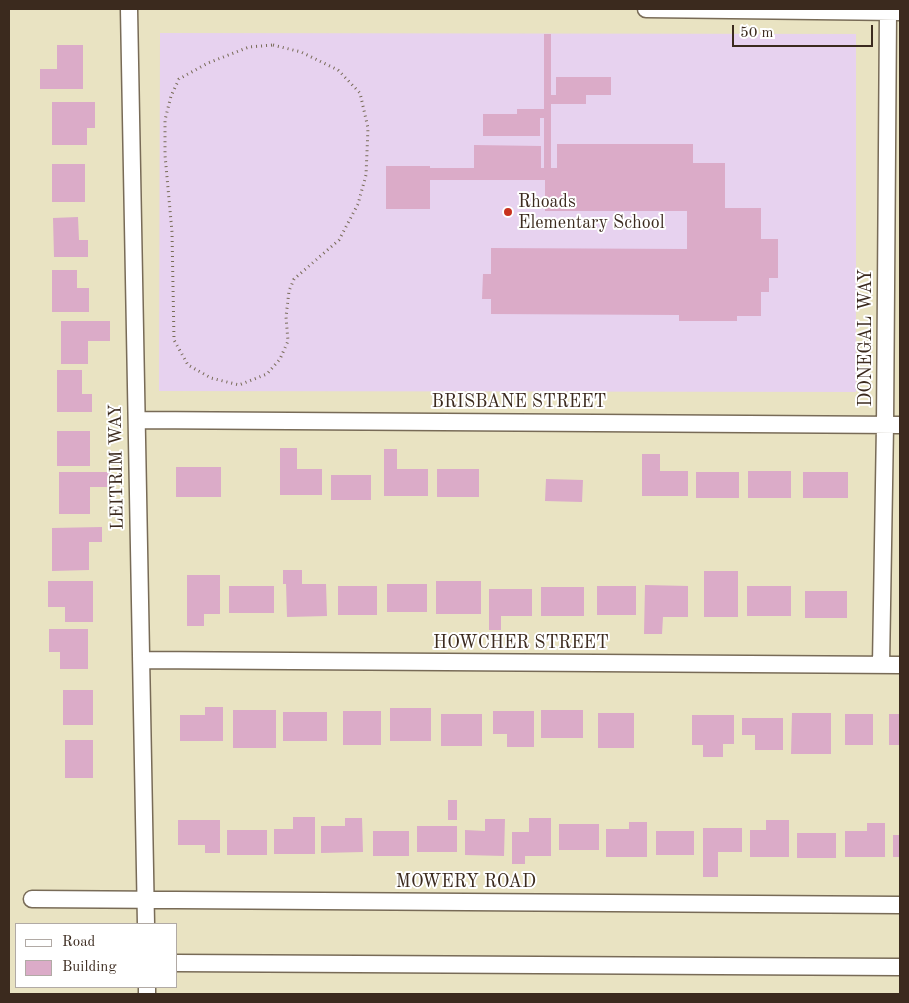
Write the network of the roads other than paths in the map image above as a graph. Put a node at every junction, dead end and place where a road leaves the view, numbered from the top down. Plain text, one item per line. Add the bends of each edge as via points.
1 (129, 9) edge
2 (646, 9) edge
3 (894, 12) edge
4 (137, 420) junction
5 (893, 425) edge
6 (141, 660) junction
7 (881, 665) junction
8 (900, 665) edge
9 (32, 899) dead end
10 (145, 899) junction
11 (900, 905) edge
12 (146, 923) edge
13 (178, 963) edge
14 (900, 967) edge

1 - 4 street, LEITRIM WAY
2 - 3 street
3 - 5 street, DONEGAL WAY
4 - 5 street, BRISBANE STREET
4 - 6 street, LEITRIM WAY
5 - 7 street, DONEGAL WAY
6 - 7 street, HOWCHER STREET
6 - 10 street, LEITRIM WAY
7 - 8 street, HOWCHER STREET
9 - 10 street, MOWERY ROAD
10 - 11 street, MOWERY ROAD
10 - 12 street, LEITRIM WAY
13 - 14 street

